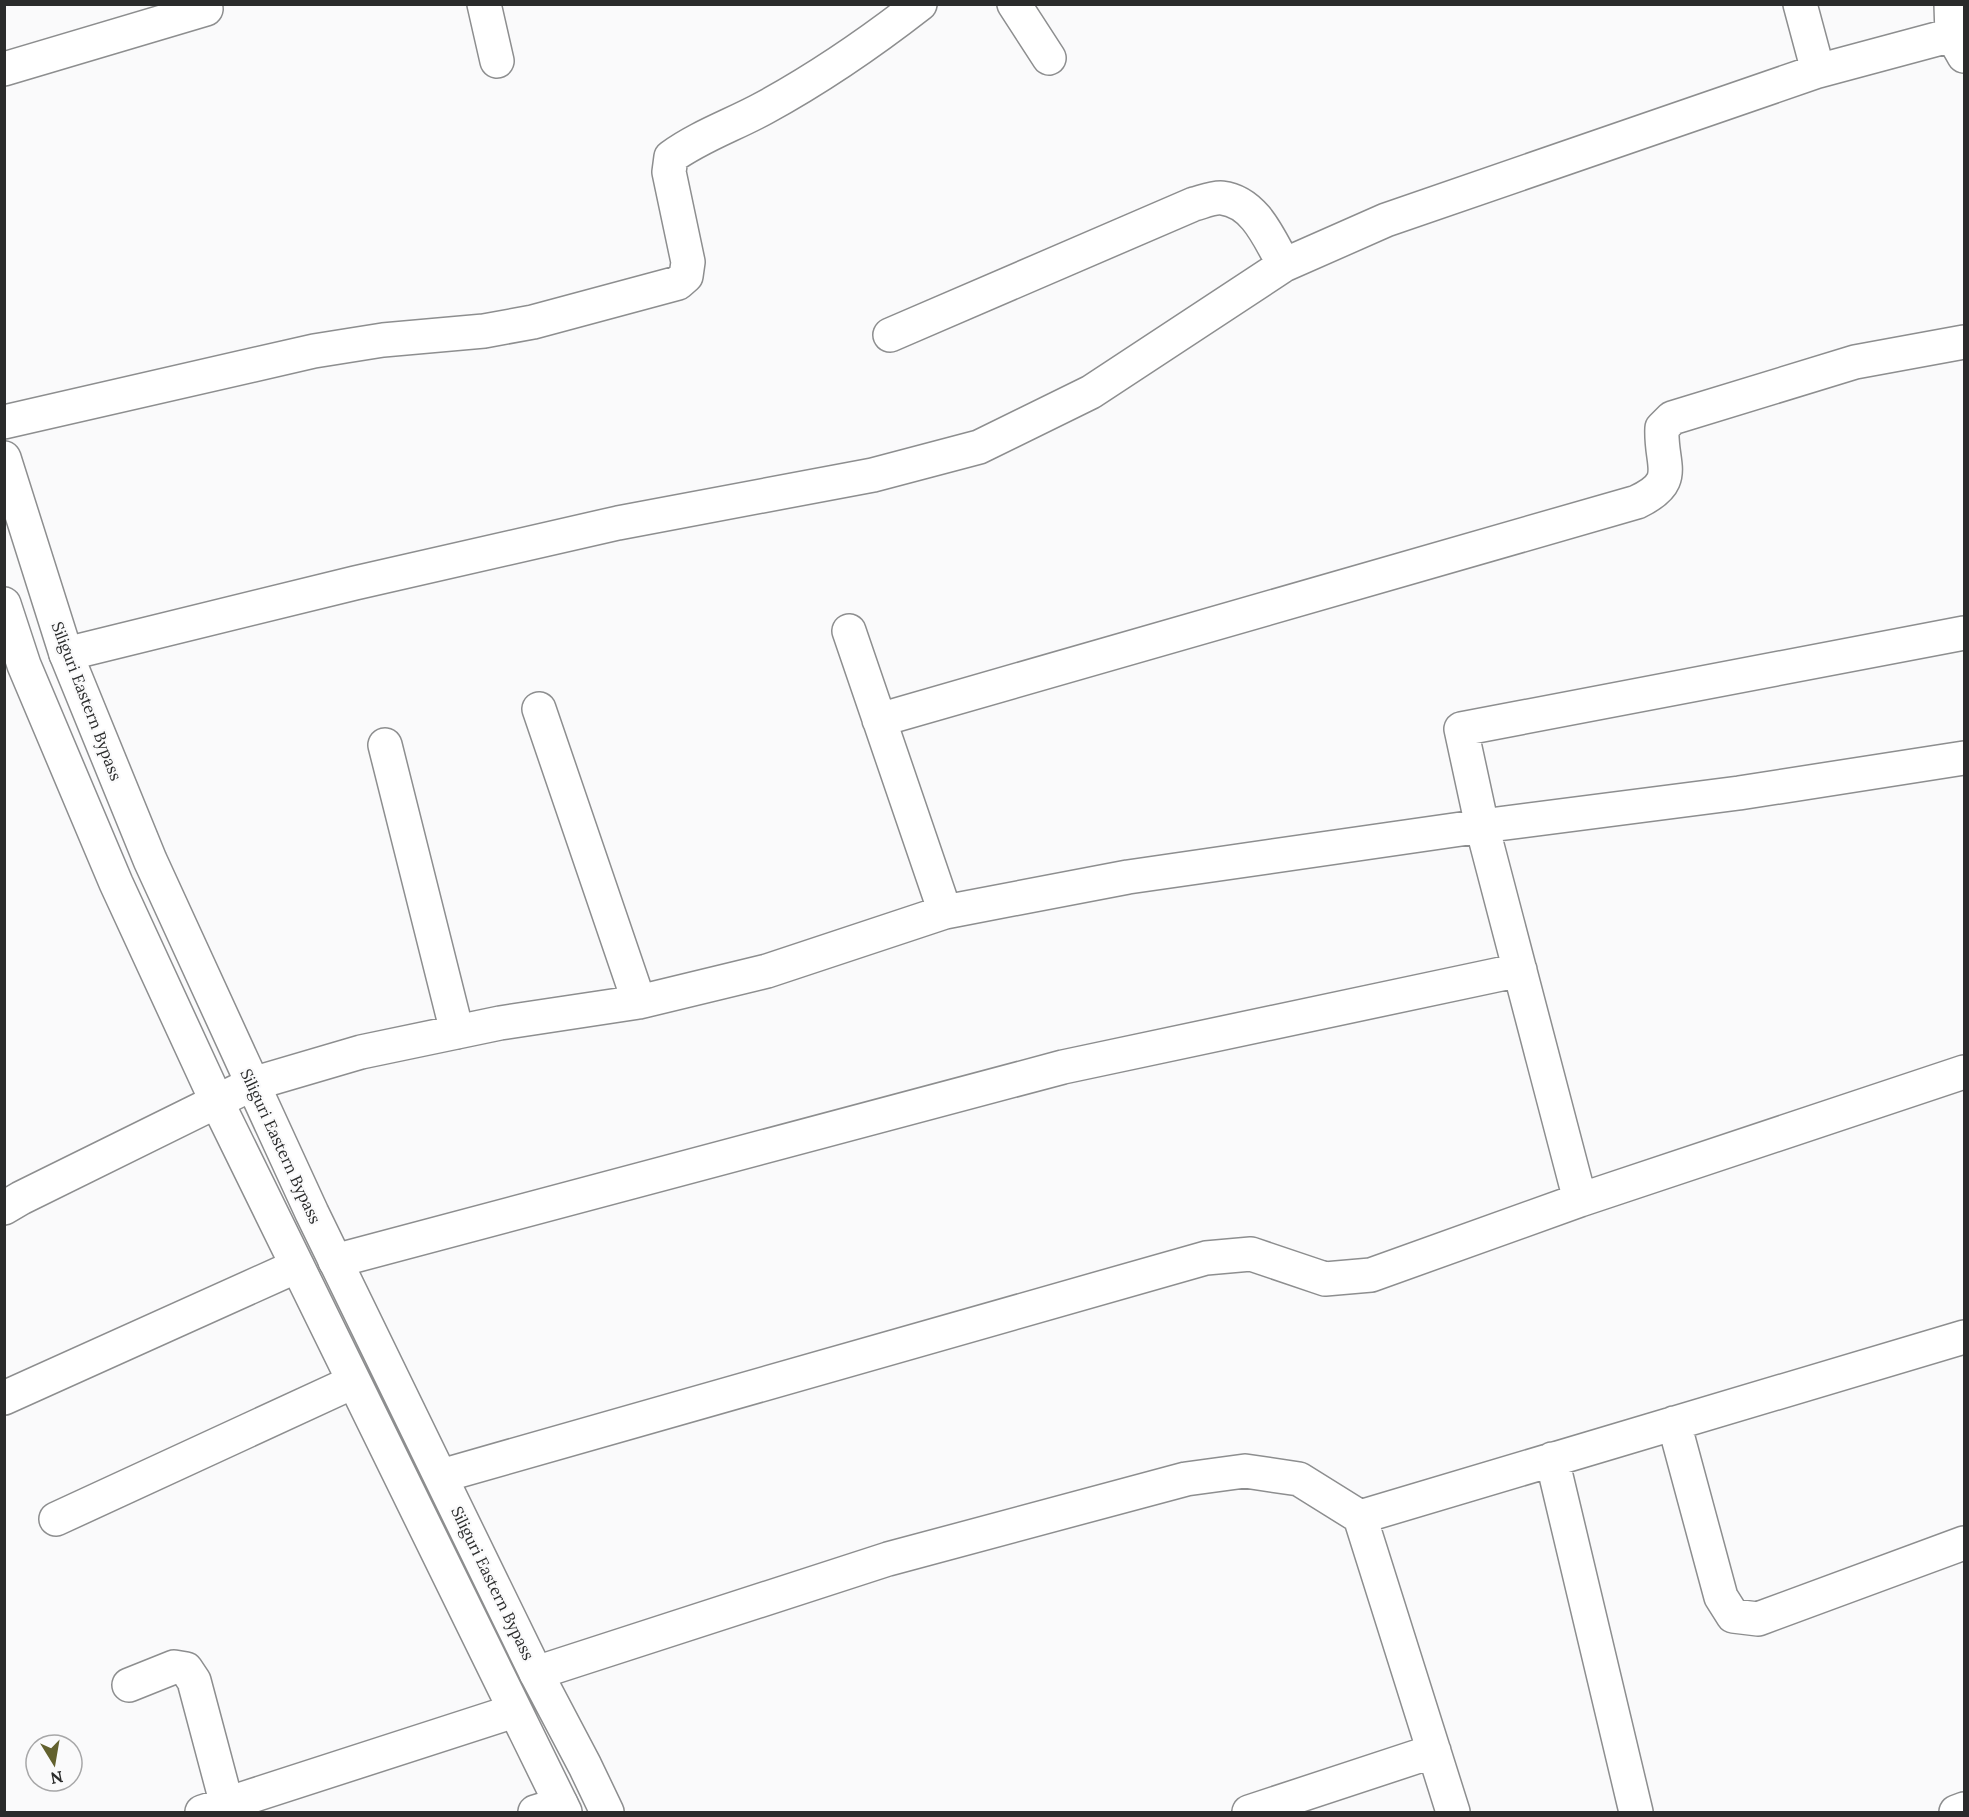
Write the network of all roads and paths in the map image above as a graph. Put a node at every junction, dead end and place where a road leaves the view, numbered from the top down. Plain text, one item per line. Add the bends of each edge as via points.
1 (484, 4) edge
2 (920, 4) edge
3 (1014, 4) edge
4 (1800, 4) edge
5 (206, 9) dead end
6 (1956, 32) edge
7 (1049, 58) dead end
8 (497, 61) dead end
9 (4, 69) edge
10 (1818, 71) junction
11 (1284, 265) junction
12 (890, 335) dead end
13 (1965, 342) edge
14 (4, 422) edge
15 (4, 458) edge
16 (4, 604) edge
17 (849, 631) dead end
18 (1965, 633) edge
19 (66, 654) junction
20 (14, 668) edge
21 (539, 709) dead end
22 (879, 720) junction
23 (385, 745) dead end
24 (1965, 758) edge
25 (1482, 826) junction
26 (945, 912) junction
27 (1520, 970) junction
28 (639, 1002) junction
29 (457, 1032) junction
30 (1965, 1072) edge
31 (252, 1084) junction
32 (217, 1102) junction
33 (1580, 1200) junction
34 (4, 1208) edge
35 (335, 1261) junction
36 (297, 1266) junction
37 (1965, 1337) edge
38 (353, 1382) junction
39 (4, 1398) edge
40 (1674, 1423) junction
41 (1552, 1459) junction
42 (441, 1476) junction
43 (1359, 1517) junction
44 (56, 1519) dead end
45 (1965, 1543) edge
46 (536, 1673) junction
47 (129, 1685) dead end
48 (514, 1711) junction
49 (1434, 1751) junction
50 (214, 1809) edge
51 (1965, 1809) edge
52 (554, 1810) edge
53 (607, 1812) edge
54 (1249, 1812) edge
55 (1453, 1812) edge
56 (1636, 1812) edge
57 (1956, 1812) edge

1 - 8 street
2 - 14 street via 849,58 671,157 669,172 688,262 686,276 678,283 532,322 314,351
3 - 7 street
4 - 10 street
5 - 9 street
6 - 10 street
10 - 11 street via 1386,220
11 - 12 street via 1262,225 1244,205 1221,197 1194,204
11 - 19 street via 1091,392 979,447 873,475 618,523
13 - 22 street via 1855,362 1672,418 1662,428 1664,482 1654,494 1637,502
15 - 19 street, Siliguri Eastern Bypass
16 - 20 street
17 - 22 street
18 - 25 street via 1461,729
19 - 31 street, Siliguri Eastern Bypass via 150,860
20 - 32 street
21 - 28 street
22 - 26 street
23 - 29 street
24 - 25 street via 1739,793
25 - 26 street via 1128,877
25 - 27 street
26 - 28 street via 767,971
27 - 33 street
27 - 35 street via 1063,1067
28 - 29 street
29 - 31 street via 361,1052
30 - 33 street
31 - 32 street
31 - 35 street, Siliguri Eastern Bypass
32 - 34 street
32 - 36 street
33 - 42 street via 1371,1275 1325,1279 1251,1254 1206,1258
35 - 42 street, Siliguri Eastern Bypass
36 - 38 street
36 - 39 street
37 - 40 street
38 - 44 street
38 - 48 street
40 - 41 street
40 - 45 street via 1721,1597 1733,1616 1758,1618
41 - 43 street
41 - 56 street
42 - 46 street, Siliguri Eastern Bypass
43 - 46 street via 1299,1479 1245,1471 1186,1479 888,1559
43 - 49 street
46 - 53 street, Siliguri Eastern Bypass
47 - 50 street via 174,1666 186,1668 194,1681
48 - 50 street
48 - 52 street
49 - 54 street
49 - 55 street
51 - 57 street

